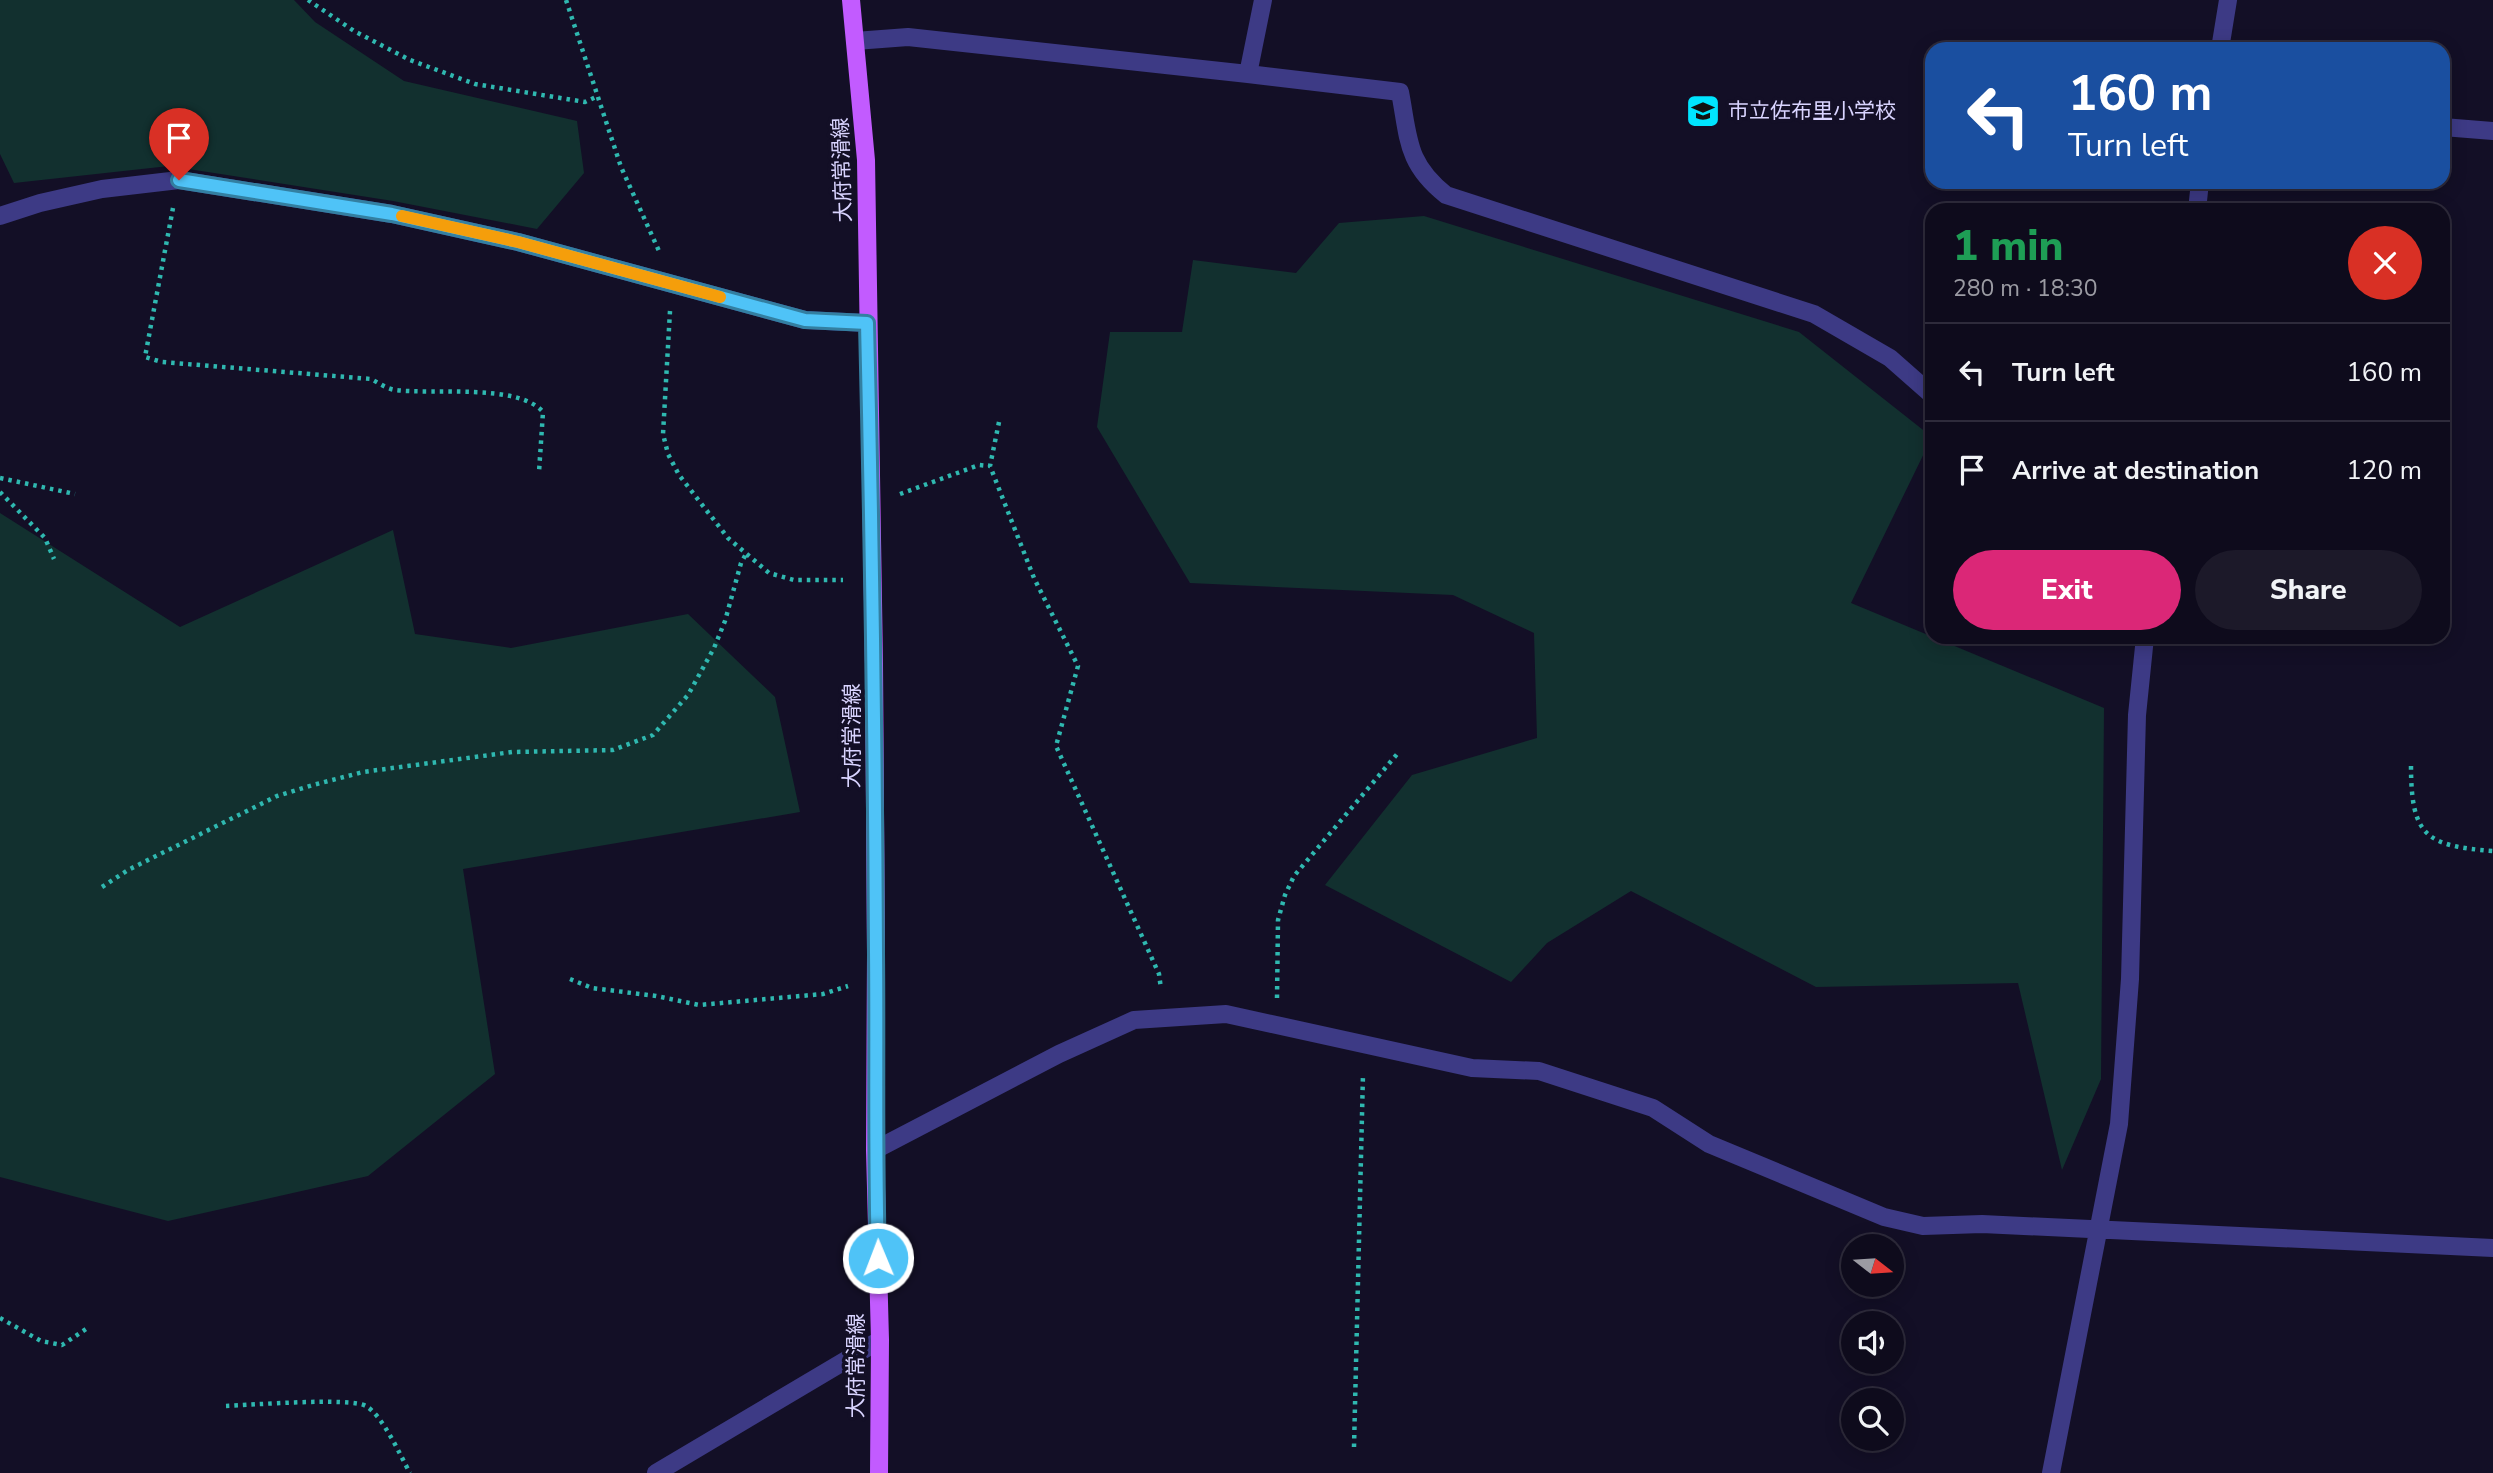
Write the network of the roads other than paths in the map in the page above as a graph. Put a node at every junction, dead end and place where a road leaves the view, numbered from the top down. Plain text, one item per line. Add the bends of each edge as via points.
1 (851, 0) edge
2 (1263, 0) edge
3 (2228, 0) edge
4 (855, 41) junction
5 (2221, 42) edge
6 (1248, 74) junction
7 (2450, 128) edge
8 (2493, 131) edge
9 (0, 216) edge
10 (867, 323) junction
11 (1925, 388) edge
12 (2144, 644) edge
13 (875, 1150) junction
14 (2100, 1230) junction
15 (2493, 1248) edge
16 (880, 1340) junction
17 (656, 1473) edge
18 (879, 1473) edge
19 (2051, 1473) edge

1 - 4 main road, 大府常滑線
2 - 6 street
3 - 5 street
4 - 6 street via 908,37
4 - 10 main road, 大府常滑線 via 866,160
6 - 11 street via 1401,92 1412,155 1428,180 1446,195 1814,314 1890,358
7 - 8 street
9 - 10 street via 102,189 179,180 392,214 518,242 805,320
10 - 13 main road, 大府常滑線
12 - 14 street via 2137,715 2130,979 2119,1124
13 - 14 street via 1134,1020 1226,1014 1472,1068 1539,1071 1600,1089 1653,1108 1709,1144 1884,1217 1923,1226
13 - 16 main road, 大府常滑線
14 - 15 street
14 - 19 street
16 - 17 street
16 - 18 main road, 大府常滑線

